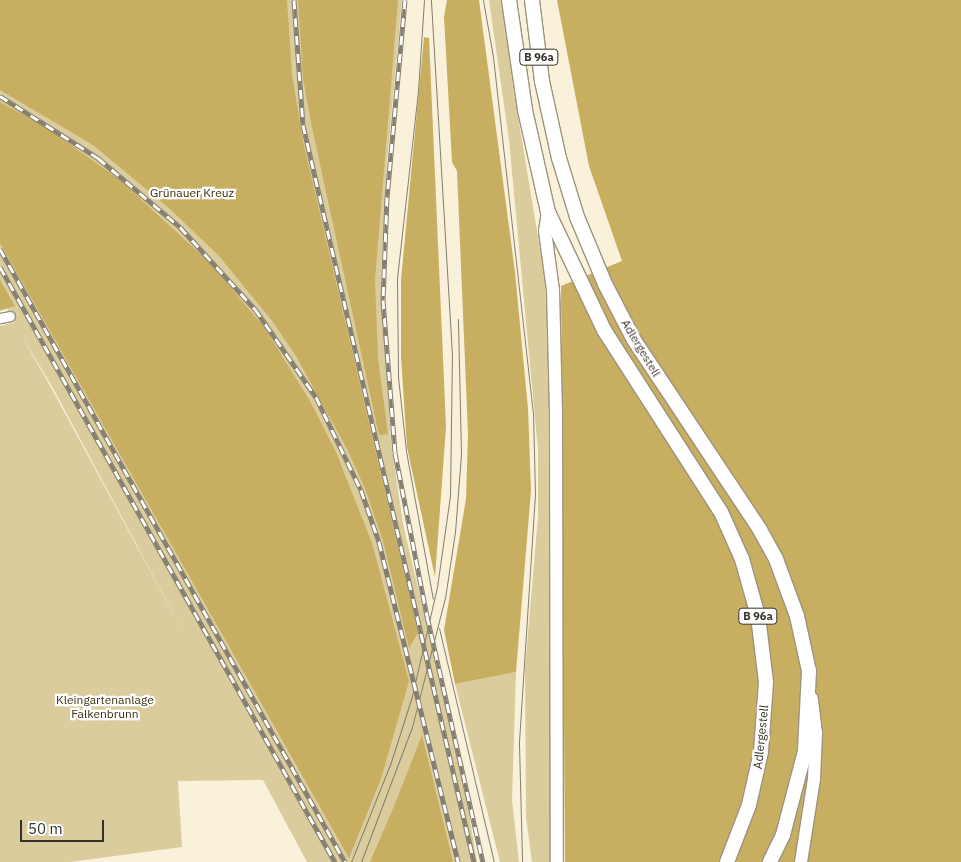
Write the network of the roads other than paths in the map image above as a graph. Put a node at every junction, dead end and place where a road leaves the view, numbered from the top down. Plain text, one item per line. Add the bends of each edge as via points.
1 (509, 0) edge
2 (532, 0) edge
3 (548, 212) junction
4 (10, 316) dead end
5 (0, 318) edge
6 (809, 671) junction
7 (557, 862) edge
8 (727, 862) edge
9 (770, 862) edge
10 (801, 862) edge

1 - 3 main road, Adlergestell / B 96a via 525,110
2 - 6 main road, Adlergestell / B 96a via 548,113 577,217 605,284 634,340 743,503 776,559 797,616
3 - 7 main road, Adlergestell via 546,231 553,290 556,400
3 - 8 main road, Adlergestell / B 96a via 604,330 721,512 742,559 758,616 766,682 762,752 749,806
4 - 5 street
6 - 9 main road, Adlergestell / B 96a via 805,751 786,826
6 - 10 main road, Adlergestell via 816,733 814,779

